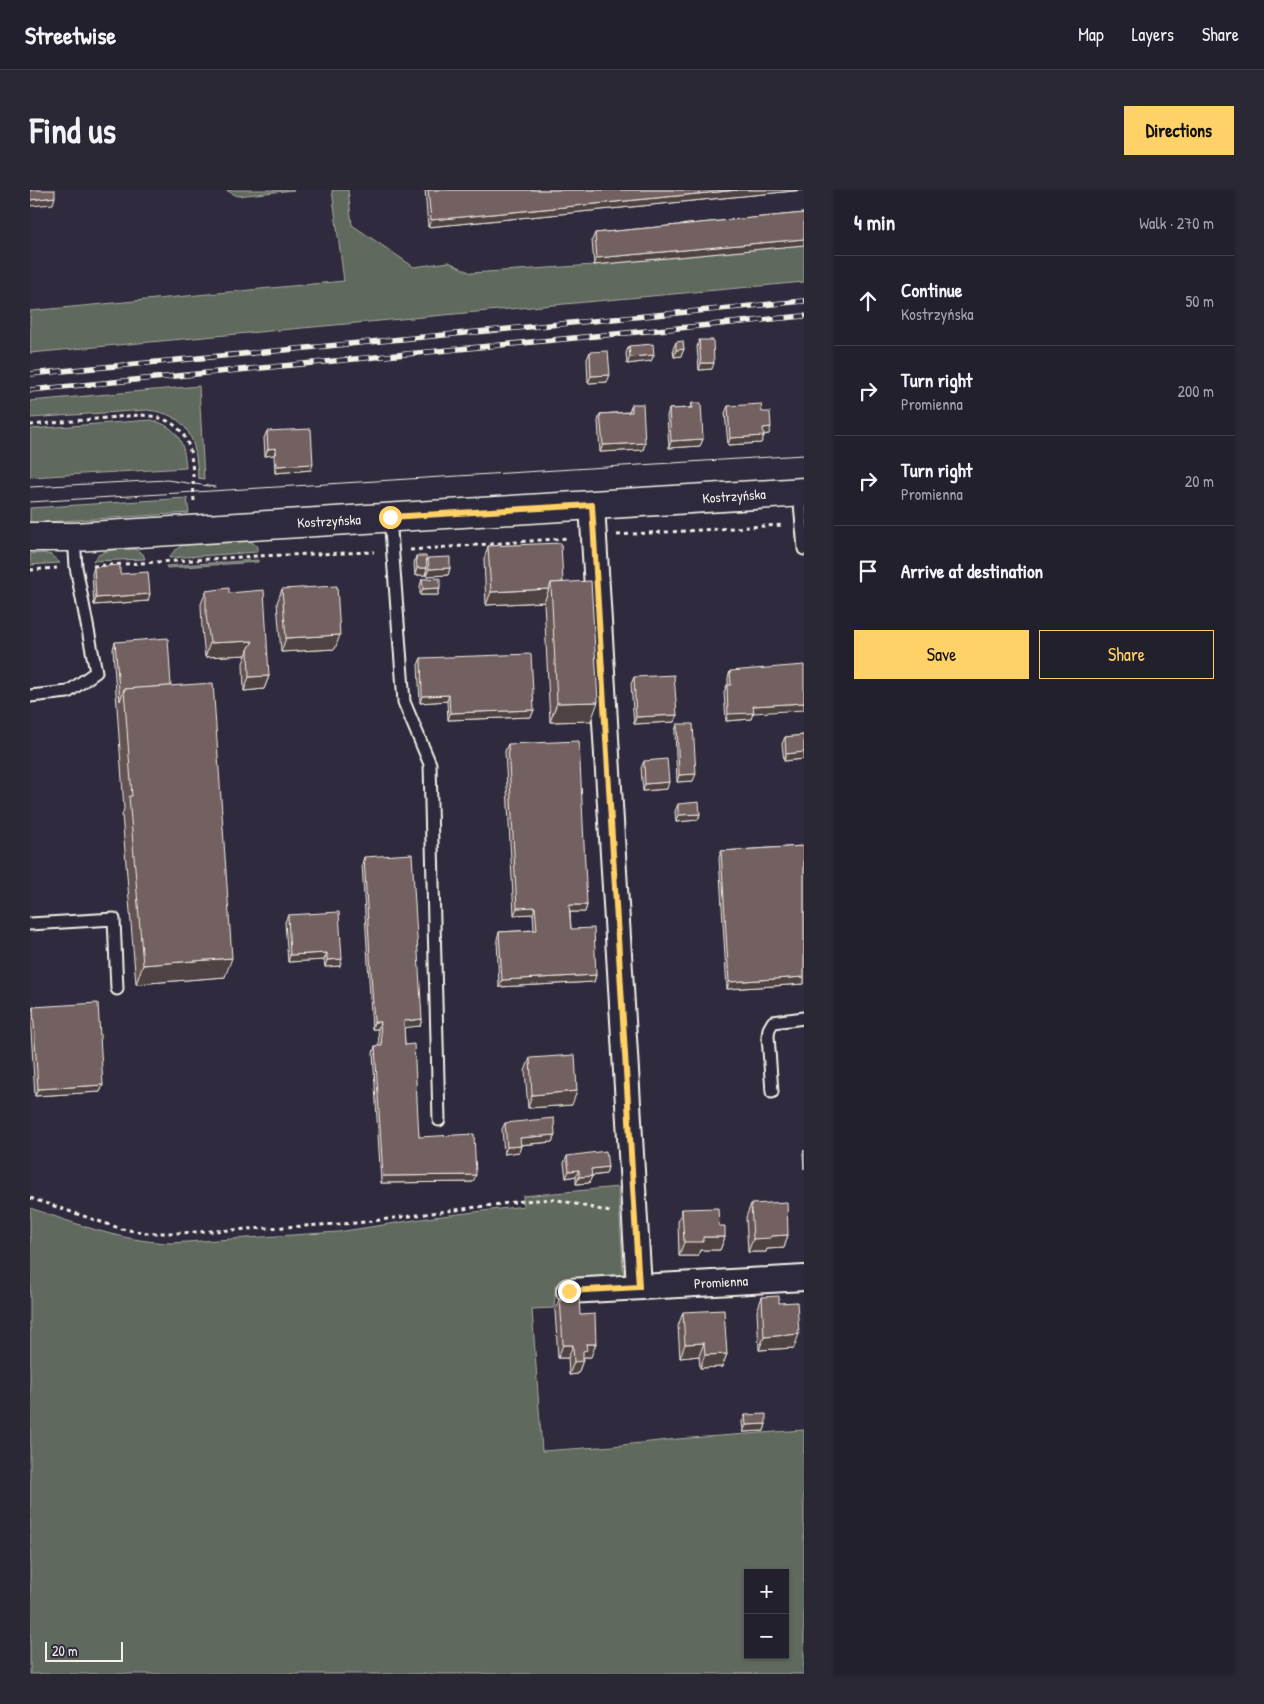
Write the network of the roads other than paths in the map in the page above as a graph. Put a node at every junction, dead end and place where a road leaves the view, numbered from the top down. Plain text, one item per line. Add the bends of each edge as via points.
1 (802, 492) edge
2 (592, 505) junction
3 (390, 517) junction
4 (69, 537) junction
5 (30, 539) edge
6 (804, 549) edge
7 (30, 696) edge
8 (30, 924) edge
9 (117, 989) dead end
10 (804, 1018) edge
11 (772, 1092) dead end
12 (439, 1120) dead end
13 (804, 1278) edge
14 (639, 1287) junction
15 (569, 1291) dead end

1 - 2 main road, Kostrzyńska
1 - 6 lane
2 - 3 main road, Kostrzyńska
2 - 14 street
3 - 4 main road, Kostrzyńska
3 - 12 lane via 404,702 430,764
4 - 5 main road, Kostrzyńska
4 - 7 lane via 96,672 68,692
8 - 9 lane via 114,919
10 - 11 lane via 773,1022 769,1029
13 - 14 street, Promienna
14 - 15 street, Promienna

